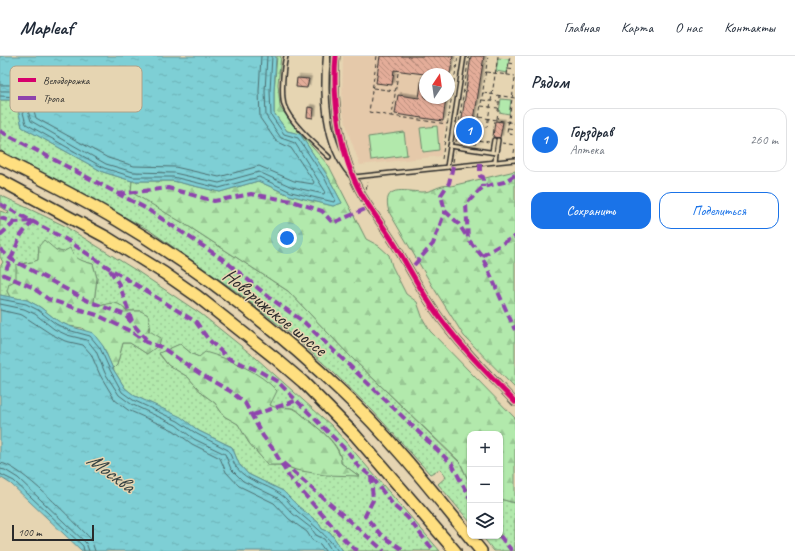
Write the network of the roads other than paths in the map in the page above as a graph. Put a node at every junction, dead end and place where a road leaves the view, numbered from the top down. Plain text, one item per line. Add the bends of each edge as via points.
1 (286, 56) edge
2 (328, 56) edge
3 (336, 56) edge
4 (464, 56) edge
5 (496, 141) road end
6 (450, 146) junction
7 (494, 153) junction
8 (329, 157) dead end
9 (0, 158) edge
10 (515, 160) edge
11 (495, 162) junction
12 (447, 167) junction
13 (354, 177) junction
14 (0, 180) edge
15 (515, 402) edge
16 (455, 551) edge
17 (481, 551) edge

1 - 8 lane via 284,105 290,116
2 - 13 street via 326,81 329,121 336,148 346,168
3 - 13 street via 334,82 338,120
4 - 6 lane
5 - 7 lane
6 - 7 lane
6 - 12 lane
7 - 11 lane
9 - 17 highway, Новорижское шоссе via 80,199 145,238 256,317 316,367 366,417
10 - 11 lane
11 - 12 lane
12 - 13 lane
13 - 15 street via 433,308 469,354
14 - 16 highway, Новорижское шоссе via 164,273 275,358 303,382 355,435

